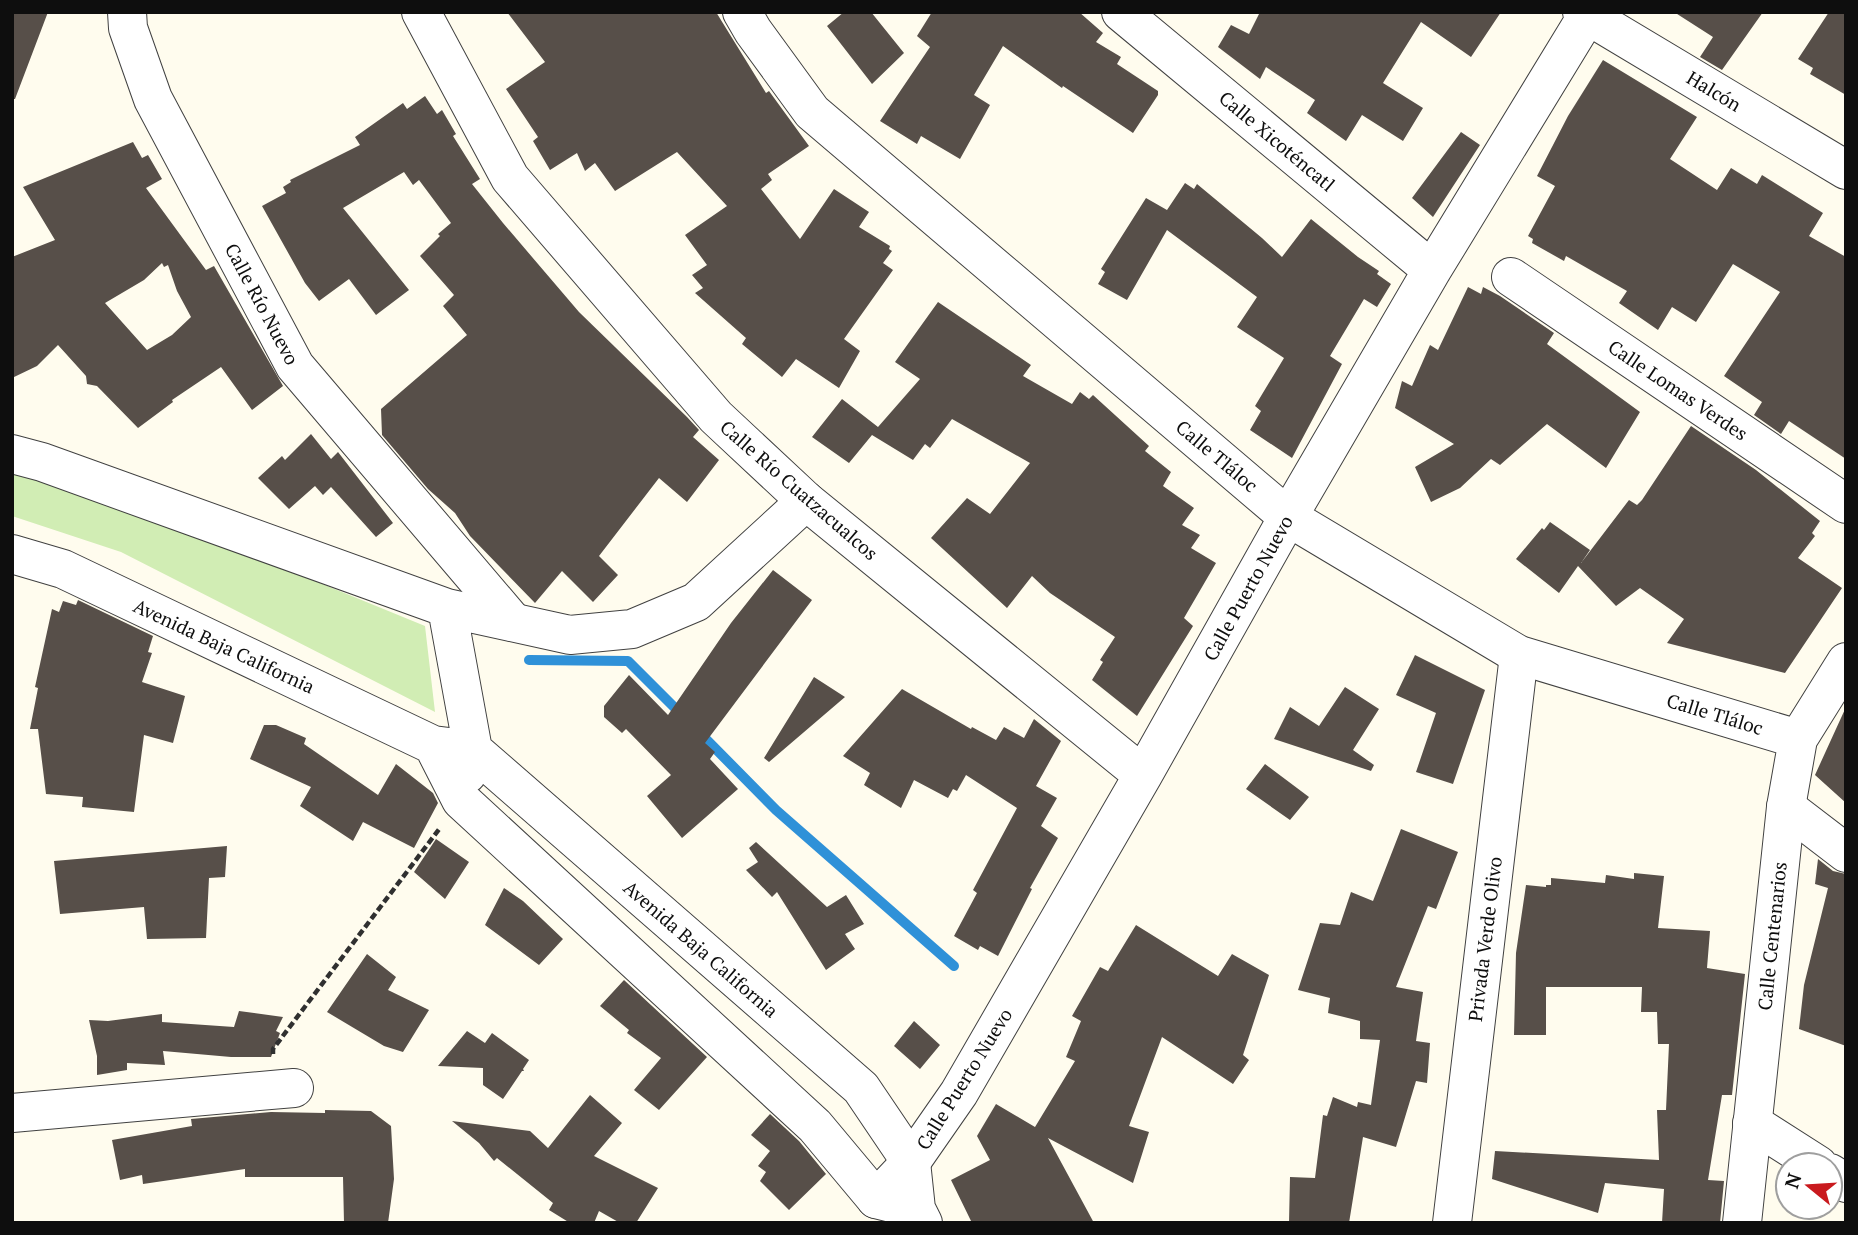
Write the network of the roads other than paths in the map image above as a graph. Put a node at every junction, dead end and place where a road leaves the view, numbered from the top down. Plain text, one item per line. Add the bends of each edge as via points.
1 (128, 12) edge
2 (421, 12) edge
3 (742, 12) edge
4 (1121, 12) edge
5 (1584, 14) edge
6 (1846, 170) edge
7 (1432, 270) junction
8 (1511, 277) dead end
9 (12, 454) edge
10 (806, 501) junction
11 (1846, 503) edge
12 (1288, 517) junction
13 (12, 554) edge
14 (447, 608) junction
15 (513, 622) junction
16 (1519, 655) junction
17 (1846, 663) edge
18 (1798, 739) junction
19 (433, 745) junction
20 (473, 750) junction
21 (1143, 775) junction
22 (460, 800) junction
23 (1786, 807) junction
24 (1846, 853) edge
25 (283, 1089) road end
26 (12, 1112) edge
27 (1752, 1123) junction
28 (1796, 1151) edge
29 (911, 1162) junction
30 (876, 1199) junction
31 (920, 1216) edge
32 (1452, 1223) edge
33 (1742, 1223) edge

1 - 15 street, Calle Río Nuevo via 128,28 153,99 295,366
2 - 10 street, Calle Río Cuatzacualcos via 510,178 716,417
3 - 12 street, Calle Tláloc via 813,112
4 - 7 street, Calle Xicoténcatl
5 - 6 street, Halcón
5 - 7 street, Calle Puerto Nuevo
7 - 12 street, Calle Puerto Nuevo
8 - 11 street, Calle Lomas Verdes
9 - 14 street
10 - 15 street via 696,602 632,629 570,635
10 - 21 street, Calle Río Cuatzacualcos
12 - 16 street, Calle Tláloc
12 - 21 street, Calle Puerto Nuevo
13 - 19 street, Avenida Baja California via 63,569
14 - 15 street
14 - 20 street
16 - 18 street, Calle Tláloc
16 - 32 street, Privada Verde Olivo
17 - 18 street, Calle Centenarios
18 - 23 street, Calle Centenarios
19 - 20 street, Avenida Baja California
19 - 22 street
20 - 22 street
20 - 29 street, Avenida Baja California via 861,1088
21 - 29 street, Calle Puerto Nuevo via 959,1093
22 - 30 street via 815,1126
23 - 24 street
23 - 27 street, Calle Centenarios
25 - 26 street
27 - 28 street
27 - 33 street, Calle Centenarios
29 - 30 street, Calle Puerto Nuevo
29 - 31 street
30 - 31 street

